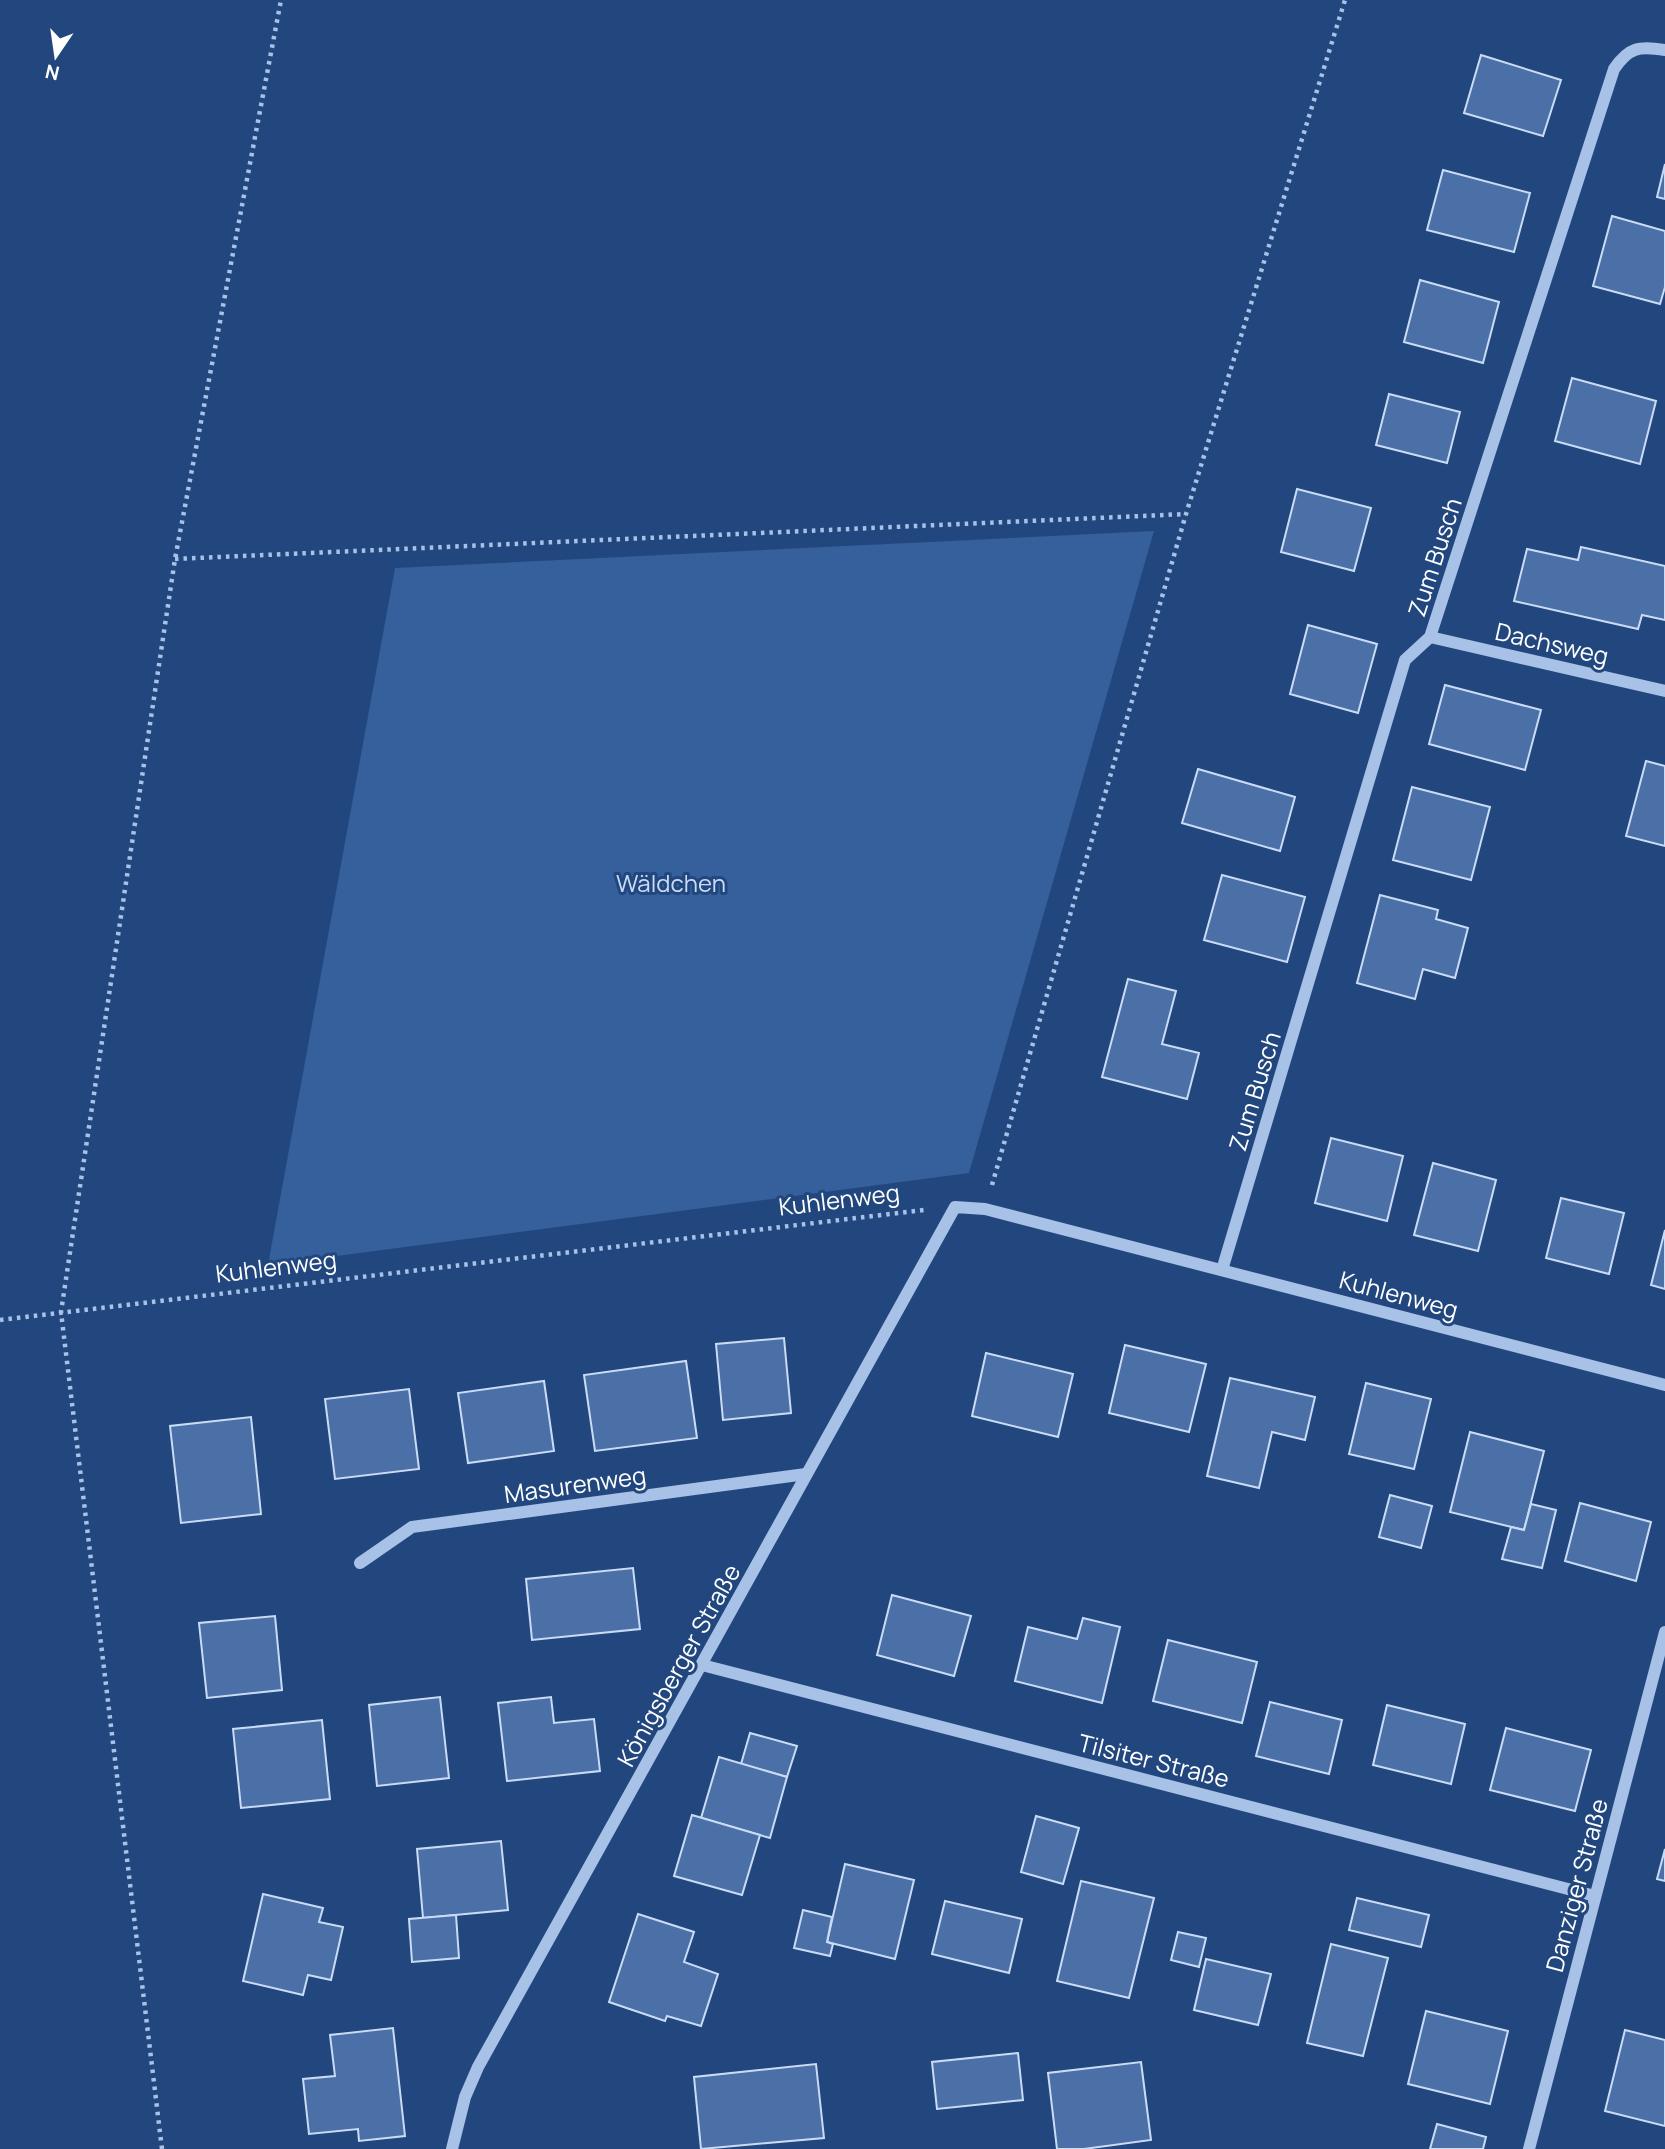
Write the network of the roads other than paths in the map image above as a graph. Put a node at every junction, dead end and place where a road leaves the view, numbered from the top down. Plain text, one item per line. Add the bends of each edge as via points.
1 (1665, 50) edge
2 (1430, 637) junction
3 (1665, 691) edge
4 (956, 1207) joint
5 (1222, 1270) junction
6 (1665, 1385) edge
7 (806, 1474) junction
8 (360, 1563) dead end
9 (1665, 1632) edge
10 (702, 1665) junction
11 (1595, 1896) junction
12 (452, 2149) edge
13 (1528, 2149) edge

1 - 2 street, Zum Busch via 1643,46 1624,55 1614,69
2 - 3 street, Dachsweg
2 - 5 street, Zum Busch via 1405,660
4 - 5 street, Kuhlenweg via 985,1209
4 - 7 street, Königsberger Straße
5 - 6 street, Kuhlenweg
7 - 8 street, Masurenweg via 412,1527
7 - 10 street, Königsberger Straße
9 - 11 street, Danziger Straße
10 - 11 street, Tilsiter Straße
10 - 12 street, Königsberger Straße via 478,2067
11 - 13 street, Danziger Straße

